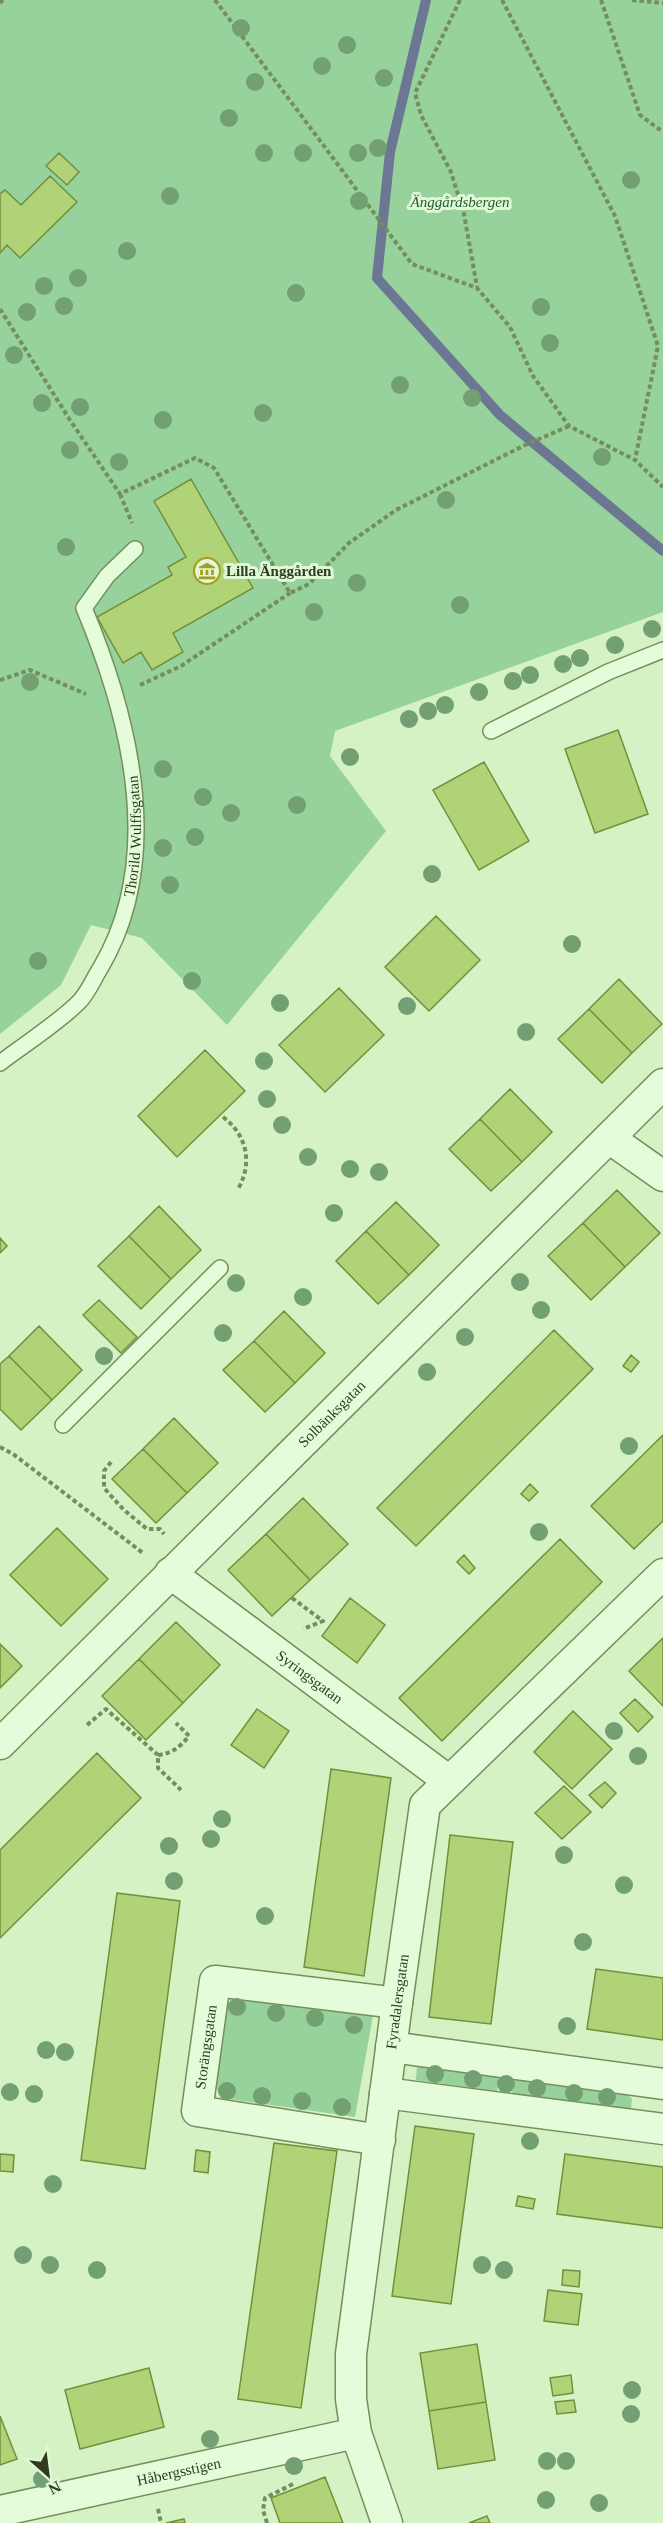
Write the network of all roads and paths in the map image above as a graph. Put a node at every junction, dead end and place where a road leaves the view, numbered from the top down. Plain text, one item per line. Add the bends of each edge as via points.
1 (215, 0) edge
2 (460, 0) edge
3 (502, 0) edge
4 (601, 0) edge
5 (632, 0) edge
6 (663, 3) edge
7 (663, 132) edge
8 (477, 288) junction
9 (0, 309) edge
10 (569, 426) junction
11 (635, 460) junction
12 (663, 487) edge
13 (120, 494) junction
14 (135, 549) joint
15 (290, 593) junction
16 (663, 650) edge
17 (0, 680) edge
18 (118, 702) junction
19 (491, 731) dead end
20 (0, 1063) edge
21 (663, 1084) edge
22 (223, 1117) dead end
23 (609, 1138) junction
24 (663, 1176) edge
25 (238, 1189) dead end
26 (220, 1268) dead end
27 (63, 1425) dead end
28 (0, 1447) edge
29 (111, 1462) dead end
30 (165, 1537) dead end
31 (170, 1573) junction
32 (663, 1574) edge
33 (176, 1723) dead end
34 (87, 1725) dead end
35 (0, 1744) edge
36 (158, 1755) junction
37 (449, 1781) junction
38 (181, 1790) dead end
39 (397, 2003) junction
40 (391, 2047) junction
41 (658, 2083) edge
42 (385, 2093) junction
43 (655, 2128) edge
44 (380, 2140) junction
45 (357, 2433) junction
46 (301, 2481) dead end
47 (0, 2511) edge
48 (267, 2523) edge
49 (387, 2523) edge

1 - 8 path via 412,264
2 - 8 path via 416,93 421,115 458,193
3 - 11 path via 615,216 658,346
4 - 7 path via 640,115
5 - 6 path
8 - 10 path via 510,327 533,376
9 - 13 path
10 - 11 path
10 - 15 path via 396,510 349,543 309,584
11 - 12 path
13 - 14 path via 131,518
13 - 15 path via 195,458 214,468
14 - 18 lane, Thorild Wulffsgatan via 107,576 84,608
15 - 18 path via 181,666
16 - 19 lane via 608,672
17 - 18 path via 30,670
18 - 20 lane, Thorild Wulffsgatan via 135,800 135,859 123,921 80,1001
21 - 23 street, Solbänksgatan
22 - 25 path via 242,1136 246,1155 247,1175
23 - 24 street
23 - 31 street, Solbänksgatan
26 - 27 lane
28 - 31 path
29 - 30 path via 104,1471 104,1488 147,1529 160,1529
31 - 35 street, Solbänksgatan
31 - 37 street, Syringsgatan
32 - 37 street, Fyradalersgatan
33 - 36 path via 189,1736 170,1754
34 - 36 path via 106,1709
36 - 38 path via 158,1768
37 - 39 street, Fyradalersgatan via 425,1805
39 - 40 street, Fyradalersgatan
39 - 44 street, Storängsgatan via 215,1981 197,2111
40 - 41 street
40 - 42 street, Fyradalersgatan
41 - 43 street
42 - 43 street
42 - 44 street, Fyradalersgatan
44 - 45 street, Fyradalersgatan via 351,2354 351,2399
45 - 47 street, Håbergsstigen
45 - 49 street, Fyradalersgatan
46 - 48 path via 265,2498

